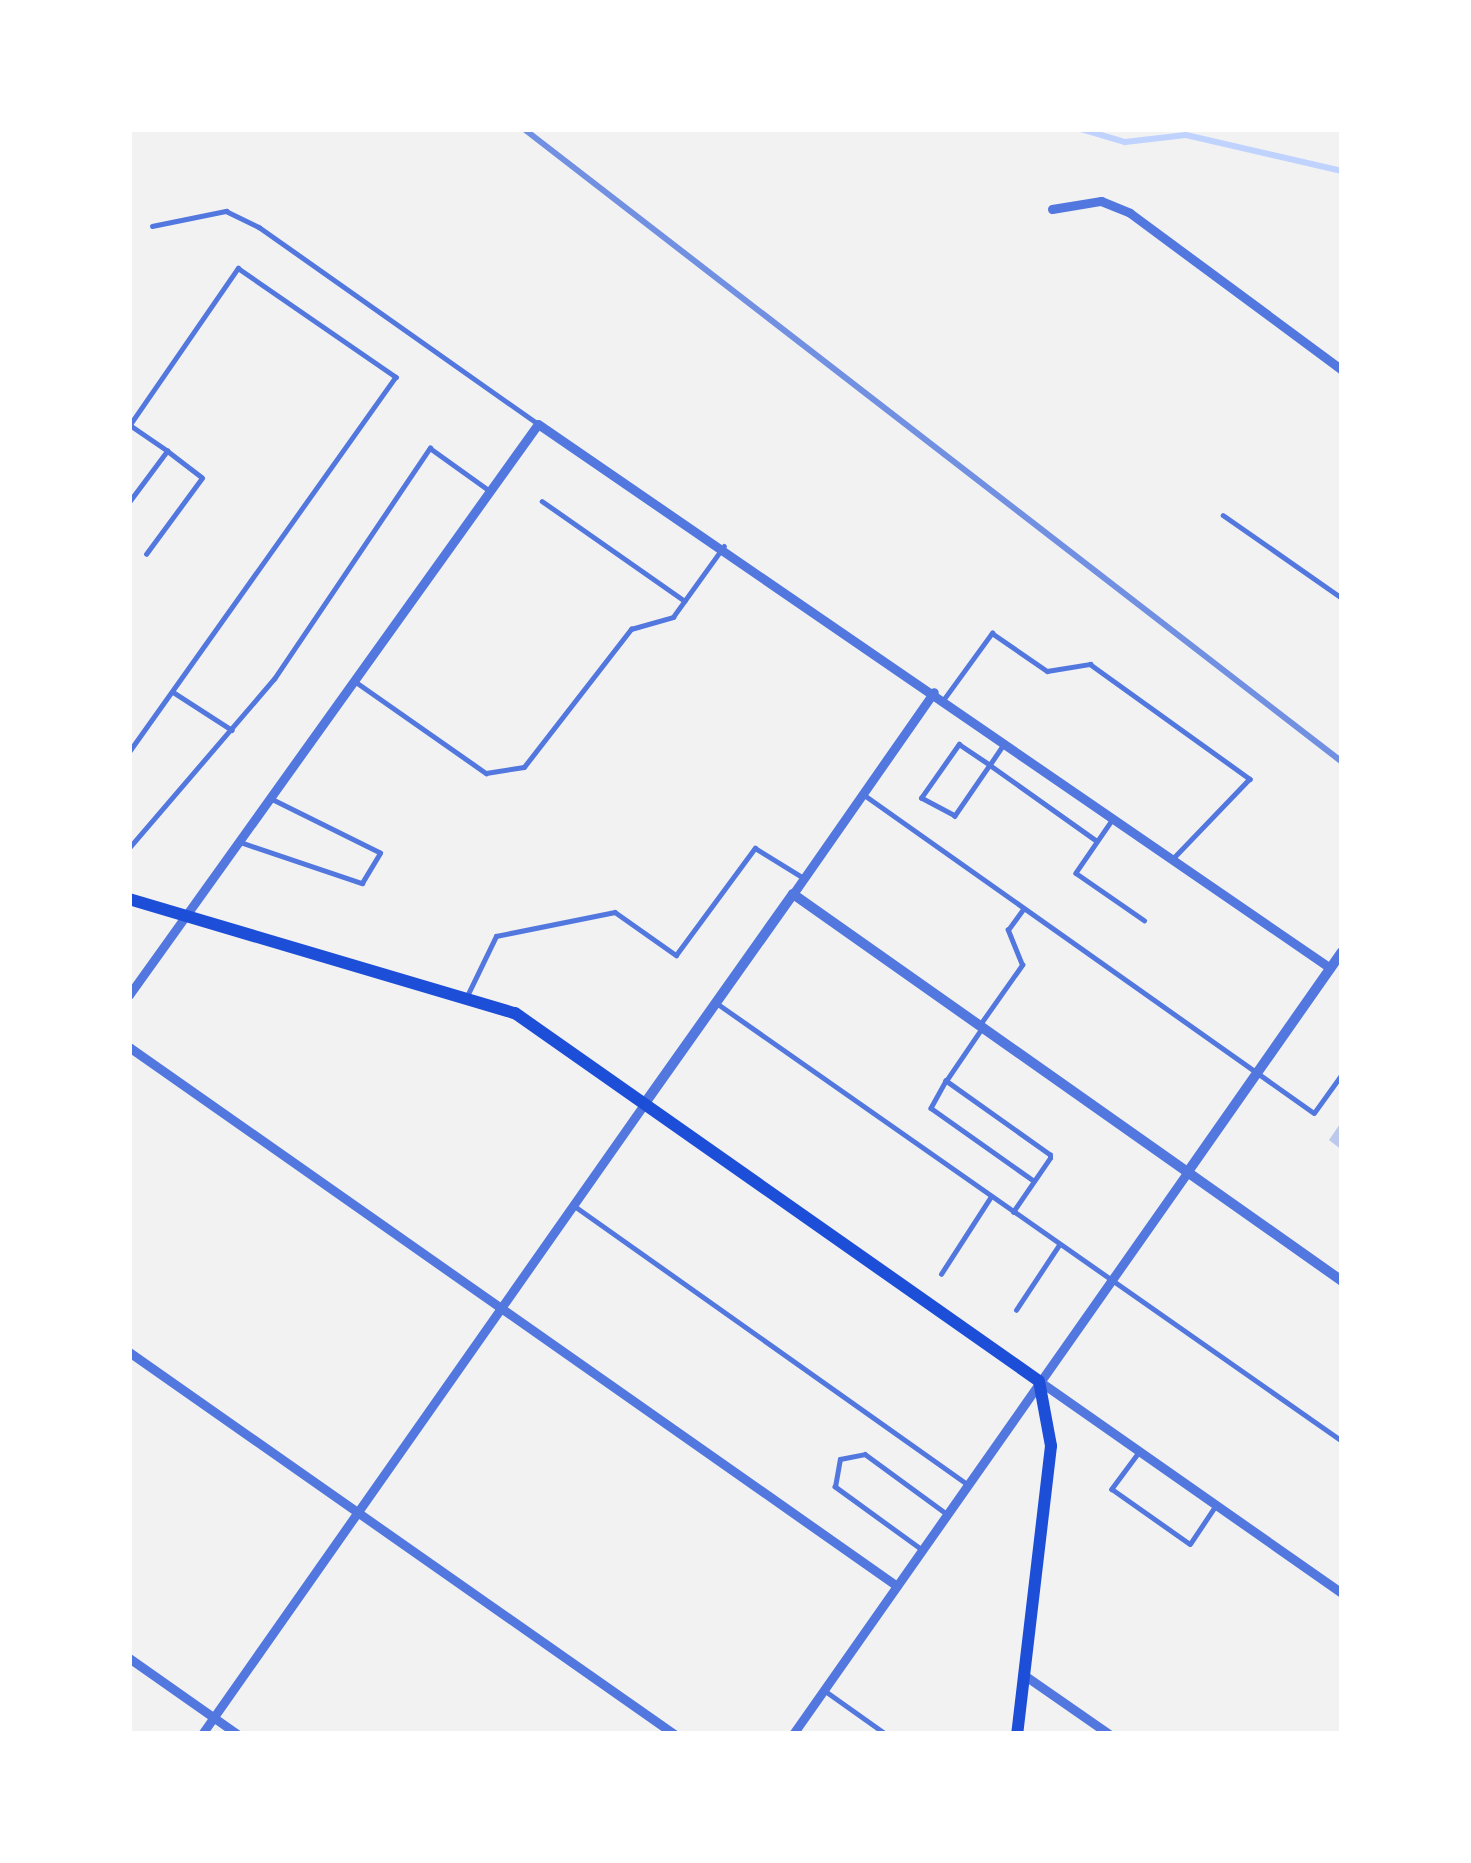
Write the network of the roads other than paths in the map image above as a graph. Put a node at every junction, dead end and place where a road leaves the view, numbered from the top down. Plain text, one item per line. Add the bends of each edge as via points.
1 (1052, 209) dead end
2 (152, 226) dead end
3 (1342, 370) edge
4 (538, 424) junction
5 (129, 426) edge
6 (166, 451) junction
7 (487, 489) junction
8 (542, 501) dead end
9 (129, 502) edge
10 (1223, 514) dead end
11 (724, 546) junction
12 (146, 554) dead end
13 (1342, 598) edge
14 (685, 601) junction
15 (351, 679) junction
16 (173, 692) junction
17 (934, 692) junction
18 (944, 699) junction
19 (232, 730) junction
20 (1006, 742) junction
21 (129, 753) edge
22 (990, 765) junction
23 (863, 794) junction
24 (268, 798) junction
25 (1114, 818) junction
26 (1097, 841) junction
27 (237, 842) junction
28 (129, 848) edge
29 (1173, 859) junction
30 (804, 878) junction
31 (793, 894) junction
32 (129, 899) edge
33 (1023, 908) junction
34 (186, 914) junction
35 (1144, 920) dead end
36 (1342, 952) edge
37 (1330, 968) junction
38 (468, 994) junction
39 (129, 995) edge
40 (716, 1002) junction
41 (980, 1027) junction
42 (129, 1047) edge
43 (1257, 1073) junction
44 (1342, 1074) edge
45 (946, 1081) junction
46 (645, 1103) junction
47 (1187, 1174) junction
48 (1034, 1181) junction
49 (991, 1197) junction
50 (574, 1206) junction
51 (1012, 1212) junction
52 (1059, 1245) junction
53 (940, 1274) dead end
54 (1112, 1282) junction
55 (1342, 1282) edge
56 (502, 1307) junction
57 (1016, 1310) dead end
58 (129, 1352) edge
59 (1039, 1382) junction
60 (1342, 1441) edge
61 (1139, 1451) junction
62 (968, 1485) junction
63 (1216, 1505) junction
64 (358, 1512) junction
65 (947, 1514) junction
66 (922, 1550) junction
67 (897, 1586) junction
68 (1342, 1593) edge
69 (129, 1658) edge
70 (1024, 1676) junction
71 (824, 1690) junction
72 (214, 1718) junction
73 (202, 1734) edge
74 (237, 1734) edge
75 (674, 1734) edge
76 (793, 1734) edge
77 (886, 1734) edge
78 (1017, 1734) edge
79 (1109, 1734) edge

1 - 3 street via 1101,201 1130,213
2 - 4 lane via 226,211 259,227
4 - 7 street
4 - 11 street
5 - 6 lane
5 - 16 lane via 238,268 396,377
6 - 9 lane
6 - 12 lane via 202,478
7 - 15 street
7 - 19 lane via 430,448
8 - 14 lane
10 - 13 lane
11 - 14 lane
11 - 17 street
14 - 15 lane via 673,617 631,629 524,767 486,772
15 - 24 street
16 - 19 lane
16 - 21 lane
17 - 18 street
17 - 23 street
18 - 20 street
18 - 29 lane via 992,633 1047,670 1090,664 1250,778
19 - 28 lane
20 - 22 lane
20 - 25 street
22 - 22 lane via 955,816 921,798 948,748
22 - 26 lane
23 - 30 street
23 - 33 lane
24 - 27 street
24 - 27 lane via 380,854 362,883
25 - 26 lane
25 - 29 street
26 - 35 lane via 1076,873
27 - 34 street
29 - 37 street
30 - 31 street
30 - 38 lane via 755,848 676,955 615,912 496,936
31 - 40 street
31 - 41 street
32 - 34 main road
33 - 41 lane via 1008,930 1022,965
33 - 43 lane
34 - 38 main road
34 - 39 street
36 - 37 street
37 - 43 street
38 - 46 main road via 515,1013
40 - 46 street
40 - 49 lane
41 - 45 lane
41 - 47 street
42 - 56 street
43 - 44 lane via 1314,1113
43 - 47 street
45 - 48 lane via 1046,1150
45 - 48 lane via 932,1108
46 - 50 street
46 - 59 main road
47 - 54 street
47 - 55 street
48 - 51 lane
49 - 51 lane
49 - 53 lane
50 - 56 street
50 - 62 lane
51 - 52 lane
52 - 54 lane
52 - 57 lane
54 - 59 street
54 - 60 lane
56 - 64 street
56 - 67 street
58 - 64 street
59 - 61 street
59 - 62 street
59 - 70 main road via 1051,1446
61 - 63 street
61 - 63 lane via 1112,1490 1190,1544
62 - 65 street
63 - 68 street
64 - 72 street
64 - 75 street
65 - 66 street
65 - 66 lane via 865,1454 832,1469 836,1487
66 - 67 street
67 - 71 street
69 - 72 street
70 - 78 main road
70 - 79 street
71 - 76 street
71 - 77 lane
72 - 73 street
72 - 74 street

